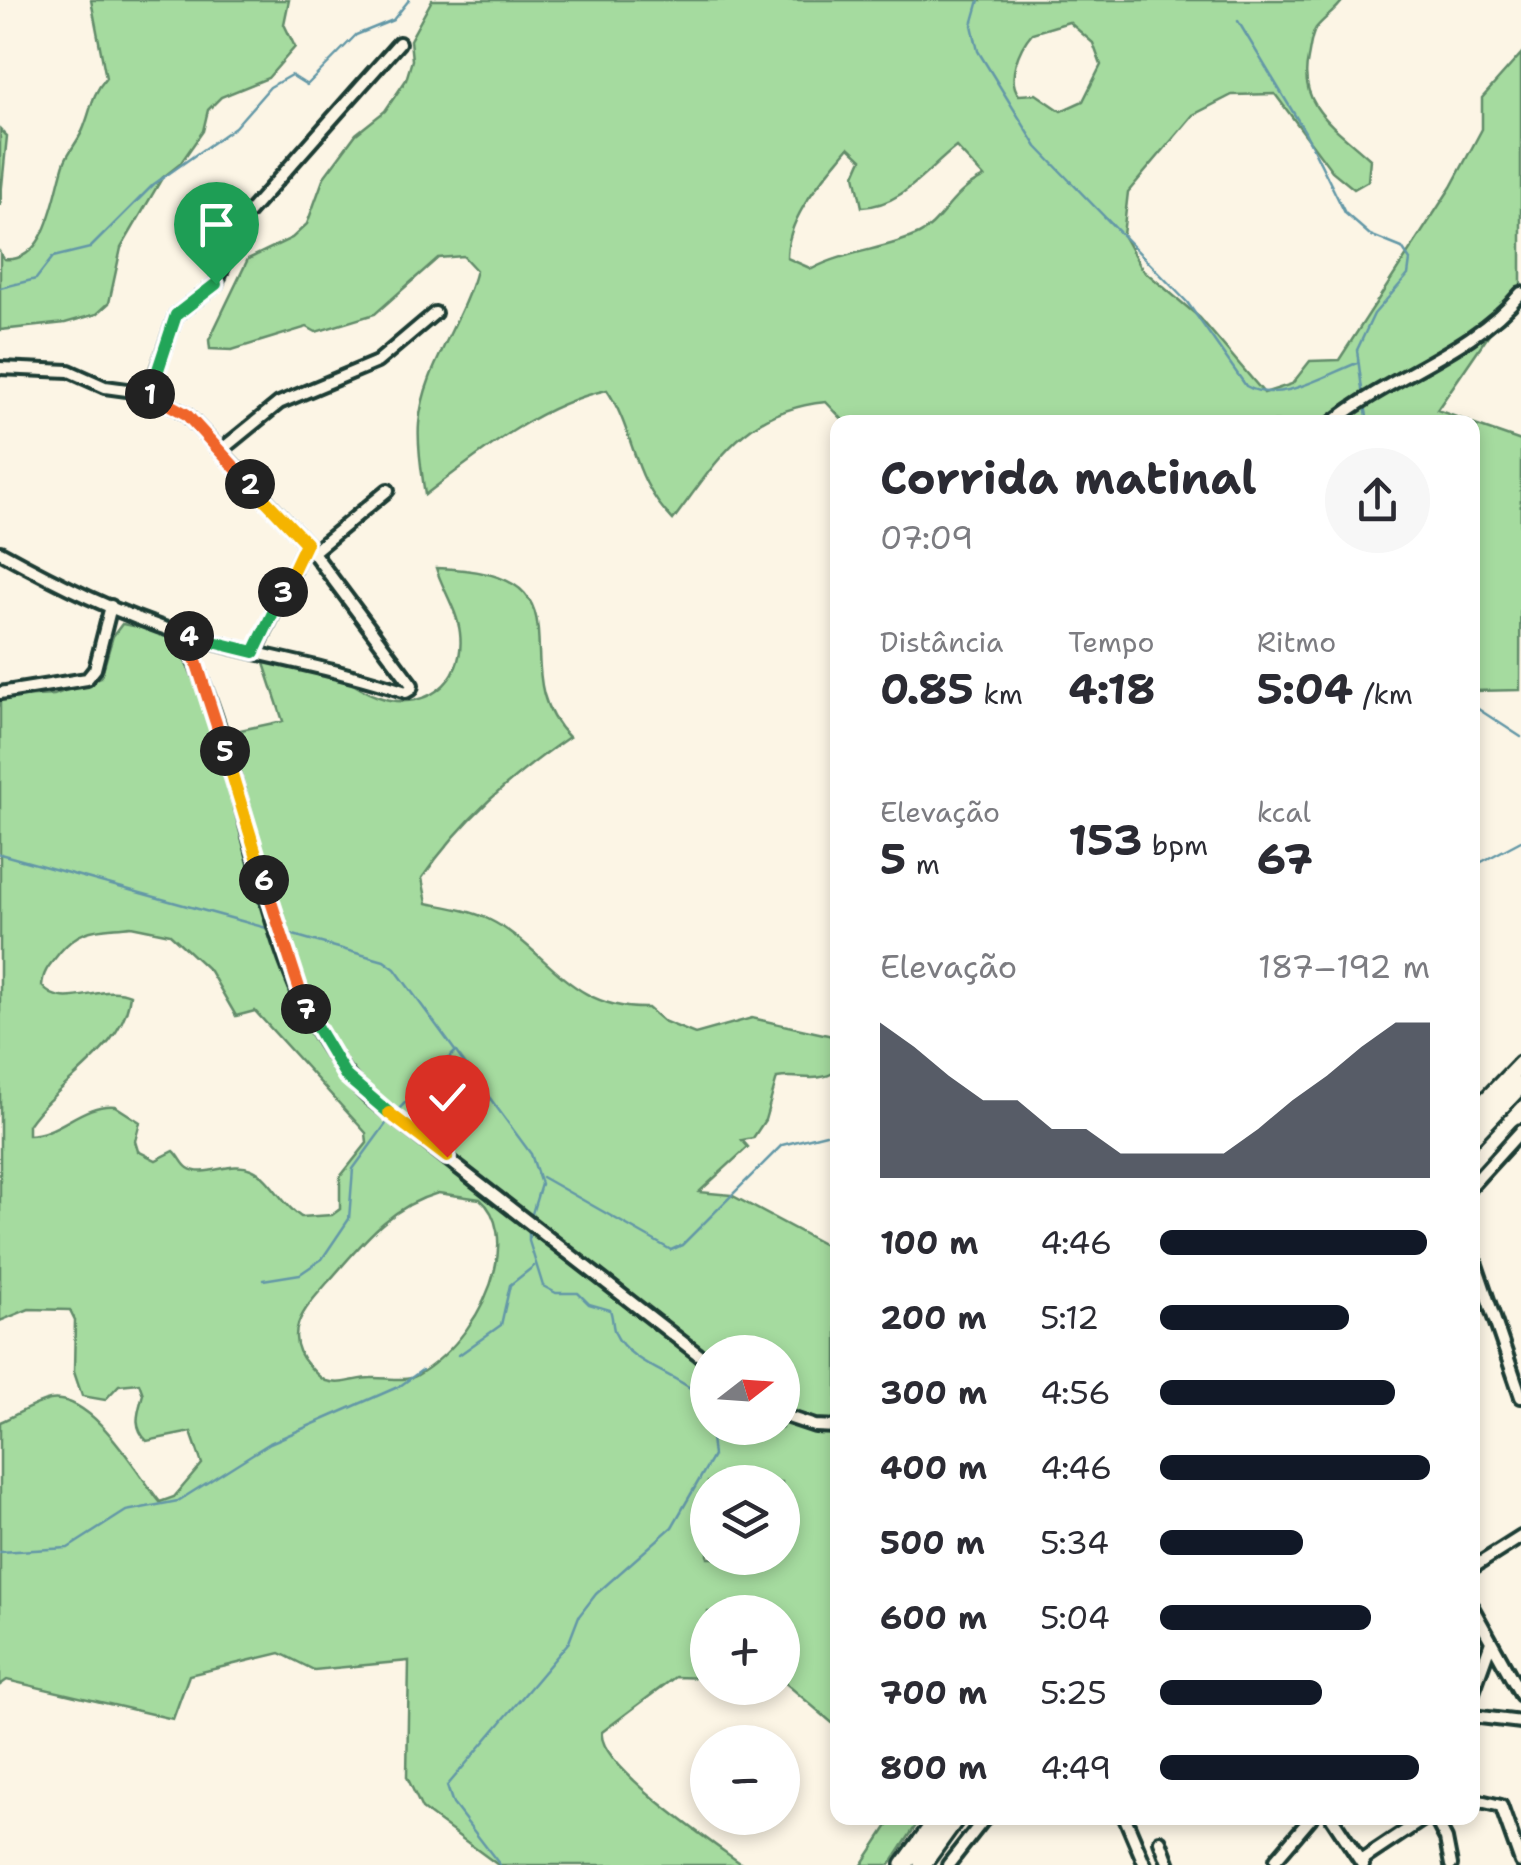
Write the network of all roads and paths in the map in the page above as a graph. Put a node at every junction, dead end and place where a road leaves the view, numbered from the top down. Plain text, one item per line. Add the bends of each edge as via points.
1 (399, 43) dead end
2 (1521, 293) edge
3 (436, 313) dead end
4 (0, 368) edge
5 (149, 393) junction
6 (1342, 415) edge
7 (220, 451) junction
8 (388, 490) dead end
9 (310, 548) junction
10 (0, 552) edge
11 (111, 606) junction
12 (180, 633) junction
13 (254, 652) junction
14 (0, 694) edge
15 (1521, 1064) edge
16 (1521, 1084) edge
17 (1480, 1107) edge
18 (1480, 1128) edge
19 (1521, 1131) edge
20 (1480, 1176) edge
21 (1480, 1277) edge
22 (690, 1348) edge
23 (1521, 1397) edge
24 (800, 1418) edge
25 (830, 1425) edge
26 (1521, 1538) edge
27 (1480, 1563) edge
28 (1480, 1623) edge
29 (1490, 1642) junction
30 (1480, 1671) edge
31 (1521, 1695) edge
32 (1480, 1717) edge
33 (1521, 1722) edge
34 (1480, 1801) edge
35 (933, 1825) edge
36 (951, 1825) edge
37 (980, 1825) edge
38 (1128, 1825) edge
39 (1305, 1825) edge
40 (1337, 1825) edge
41 (1415, 1825) edge
42 (1438, 1825) edge
43 (1160, 1842) dead end
44 (1276, 1858) dead end
45 (1363, 1862) edge
46 (1521, 1862) edge
47 (904, 1865) edge
48 (922, 1865) edge
49 (948, 1865) edge
50 (1145, 1865) edge
51 (1168, 1865) edge
52 (1451, 1865) edge

1 - 5 street via 243,218 216,284 176,315
2 - 6 street via 1482,333
3 - 7 street via 377,362 279,403
4 - 5 street via 69,371 105,387
5 - 7 street via 186,414
7 - 9 street
8 - 9 street
9 - 13 street
9 - 13 street via 411,689
10 - 11 street
11 - 12 street
11 - 14 street via 87,679
12 - 13 street
12 - 22 street via 215,716 295,982 330,1054 368,1097
15 - 17 main road
16 - 18 main road
19 - 20 street
21 - 23 street
24 - 25 street
26 - 27 street
28 - 29 street
29 - 30 street
29 - 31 street
32 - 33 street
34 - 46 street via 1501,1806
35 - 47 main road
36 - 48 main road
37 - 49 street
38 - 50 street
39 - 44 street
40 - 45 street
41 - 45 street
42 - 52 street
43 - 51 street

